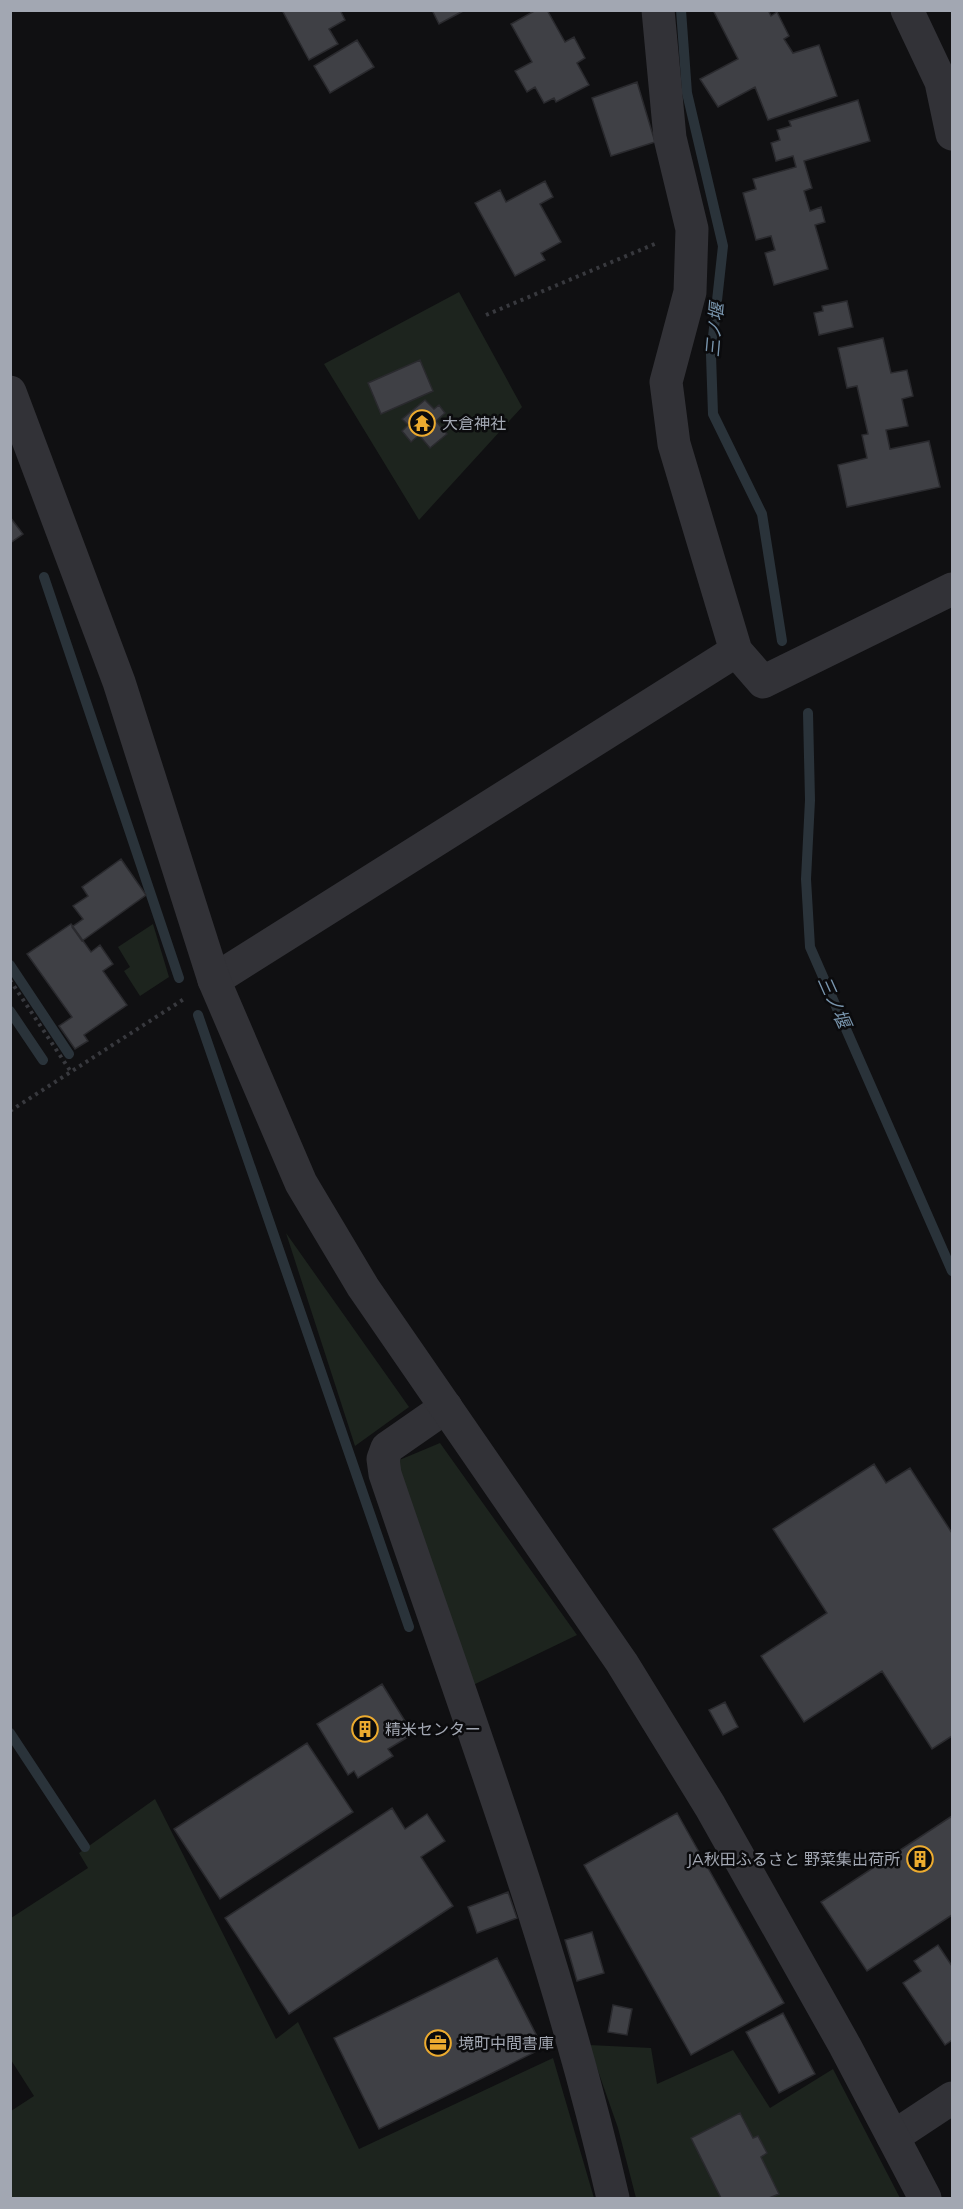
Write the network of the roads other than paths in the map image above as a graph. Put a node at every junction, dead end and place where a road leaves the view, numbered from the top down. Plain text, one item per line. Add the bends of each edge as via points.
1 (658, 10) edge
2 (907, 10) edge
3 (952, 134) edge
4 (10, 392) edge
5 (952, 588) edge
6 (736, 651) junction
7 (214, 980) junction
8 (446, 1407) junction
9 (952, 2098) edge
10 (893, 2137) junction
11 (613, 2199) edge
12 (925, 2199) edge

1 - 6 street via 670,138 692,229 690,292 666,382 674,444
2 - 3 street via 941,82
4 - 7 street via 119,682
5 - 6 street via 763,682
6 - 7 street
7 - 8 street via 301,1183 363,1287
8 - 10 street via 622,1663 710,1806
8 - 11 street via 387,1448 383,1459 385,1474 527,1895 598,2132
9 - 10 street
10 - 12 street

